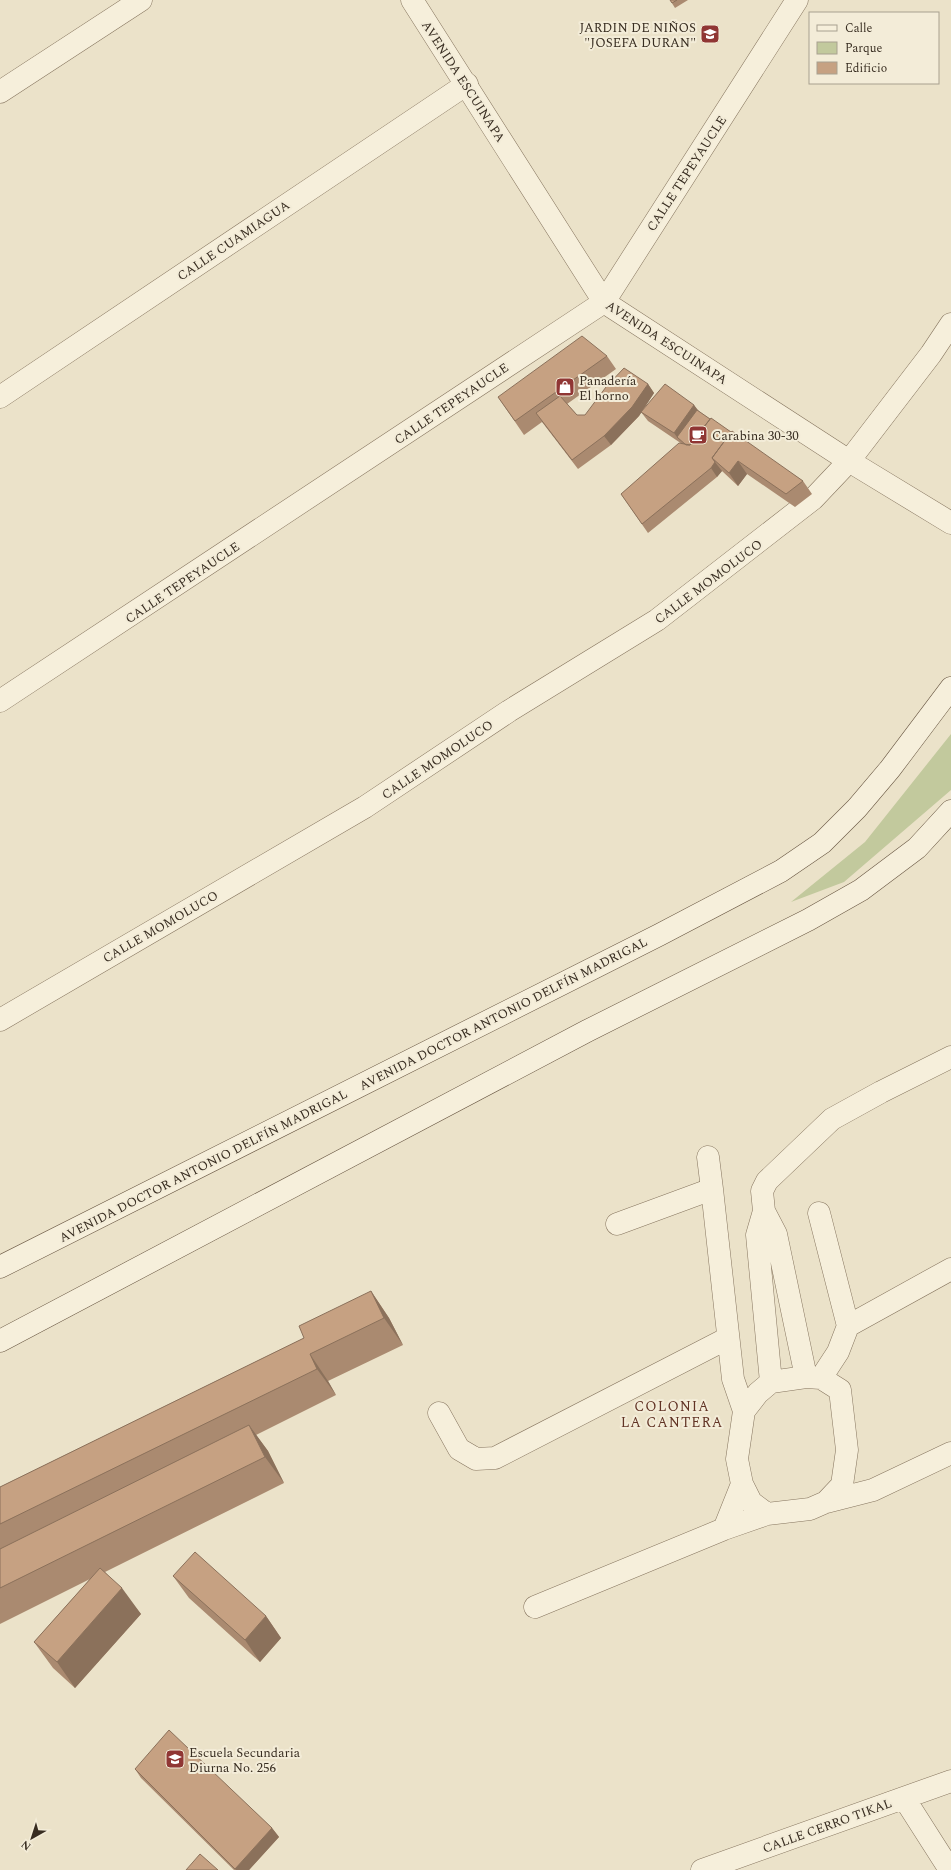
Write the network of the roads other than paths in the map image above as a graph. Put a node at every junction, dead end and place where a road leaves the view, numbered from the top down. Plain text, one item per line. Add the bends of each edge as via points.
1 (141, 0) edge
2 (412, 0) edge
3 (797, 0) edge
4 (467, 84) junction
5 (0, 92) edge
6 (604, 302) junction
7 (951, 324) edge
8 (0, 397) edge
9 (849, 461) junction
10 (951, 523) edge
11 (951, 688) edge
12 (0, 701) edge
13 (951, 811) edge
14 (0, 1020) edge
15 (951, 1058) edge
16 (708, 1157) dead end
17 (712, 1188) junction
18 (764, 1211) junction
19 (819, 1213) dead end
20 (617, 1224) dead end
21 (0, 1267) edge
22 (951, 1269) edge
23 (848, 1326) junction
24 (728, 1338) junction
25 (0, 1340) edge
26 (838, 1352) junction
27 (813, 1377) junction
28 (733, 1379) junction
29 (764, 1387) junction
30 (840, 1390) junction
31 (744, 1411) junction
32 (439, 1413) dead end
33 (951, 1453) edge
34 (845, 1466) junction
35 (742, 1484) junction
36 (873, 1490) junction
37 (826, 1502) junction
38 (767, 1514) junction
39 (724, 1529) junction
40 (535, 1607) dead end
41 (951, 1781) edge
42 (904, 1798) junction
43 (702, 1870) edge
44 (950, 1870) edge

1 - 5 street
2 - 4 street, AVENIDA ESCUINAPA
3 - 6 street, CALLE TEPEYAUCLE
4 - 6 street, AVENIDA ESCUINAPA
4 - 8 street, CALLE CUAMIAGUA
6 - 9 street, AVENIDA ESCUINAPA
6 - 12 street, CALLE TEPEYAUCLE
7 - 9 street, CALLE MOMOLUCO
9 - 10 street, AVENIDA ESCUINAPA
9 - 14 street, CALLE MOMOLUCO via 813,500 658,620 509,711 365,807
11 - 21 street, AVENIDA DOCTOR ANTONIO DELFÍN MADRIGAL via 858,808 822,843 781,871
13 - 25 street via 917,848 861,890 808,920 587,1031
15 - 18 street via 880,1092 832,1119 767,1181 762,1191
16 - 17 street
17 - 20 street
17 - 24 street
18 - 27 street via 776,1234
18 - 29 street via 757,1235
19 - 23 street
22 - 23 street
23 - 26 street
24 - 28 street
24 - 32 street via 495,1458 476,1459 459,1449
26 - 27 street
26 - 30 street
27 - 29 street
27 - 30 street
28 - 29 street
28 - 31 street
29 - 31 street
30 - 34 street via 847,1450
31 - 35 street via 737,1460
33 - 36 street
34 - 36 street
34 - 37 street via 842,1485
35 - 38 street via 751,1502
35 - 39 street
36 - 37 street
37 - 38 street via 810,1509
38 - 39 street
39 - 40 street
41 - 42 street, CALLE CERRO TIKAL
42 - 43 street, CALLE CERRO TIKAL
42 - 44 street

